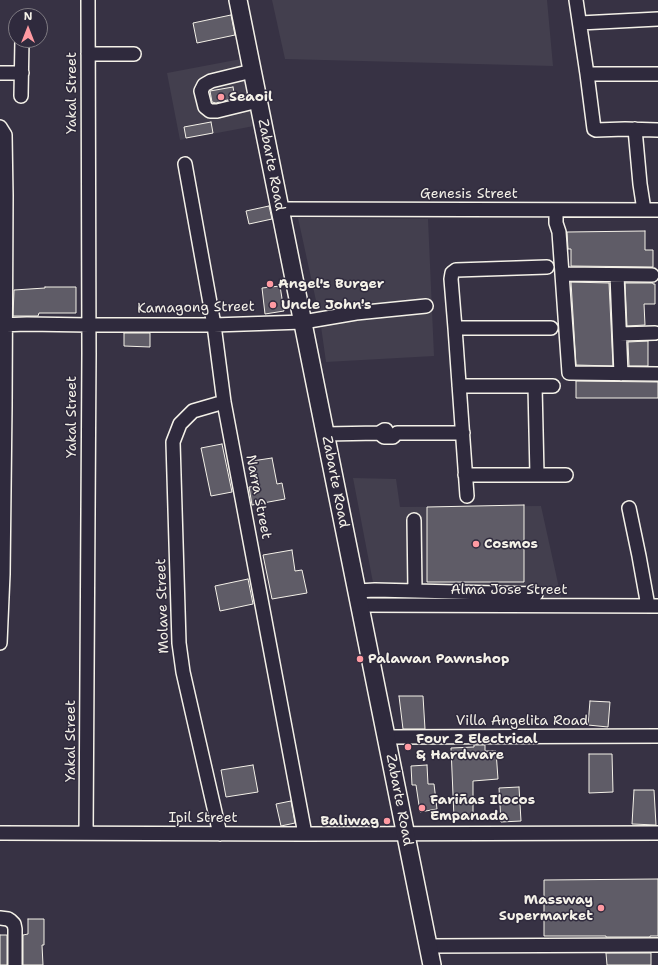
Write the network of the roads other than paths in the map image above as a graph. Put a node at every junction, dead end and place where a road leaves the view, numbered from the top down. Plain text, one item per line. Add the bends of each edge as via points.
1 (88, 0) edge
2 (238, 0) edge
3 (576, 0) edge
4 (658, 19) edge
5 (580, 23) junction
6 (22, 48) edge
7 (88, 54) junction
8 (134, 54) dead end
9 (252, 71) junction
10 (0, 73) edge
11 (22, 73) junction
12 (588, 74) junction
13 (658, 74) edge
14 (21, 96) dead end
15 (258, 101) junction
16 (0, 127) edge
17 (635, 130) junction
18 (658, 130) edge
19 (185, 164) dead end
20 (3, 196) edge
21 (280, 209) junction
22 (559, 210) junction
23 (644, 210) junction
24 (658, 210) edge
25 (547, 267) dead end
26 (562, 274) junction
27 (617, 275) junction
28 (652, 275) dead end
29 (426, 306) dead end
30 (303, 322) junction
31 (3, 325) edge
32 (214, 325) junction
33 (89, 326) junction
34 (455, 328) junction
35 (552, 328) dead end
36 (655, 333) dead end
37 (620, 334) junction
38 (621, 374) junction
39 (657, 374) dead end
40 (459, 386) junction
41 (535, 386) junction
42 (553, 386) dead end
43 (224, 402) junction
44 (3, 406) edge
45 (463, 433) junction
46 (325, 434) junction
47 (465, 475) junction
48 (537, 475) junction
49 (566, 475) dead end
50 (2, 493) edge
51 (467, 496) dead end
52 (629, 508) dead end
53 (414, 520) dead end
54 (2, 574) edge
55 (415, 591) junction
56 (536, 594) dead end
57 (358, 598) junction
58 (653, 606) edge
59 (0, 643) edge
60 (658, 736) edge
61 (386, 737) junction
62 (0, 833) edge
63 (86, 833) junction
64 (658, 833) edge
65 (220, 834) junction
66 (305, 834) junction
67 (406, 834) junction
68 (6, 919) edge
69 (658, 945) edge
70 (428, 946) junction
71 (15, 965) edge
72 (432, 965) edge

1 - 7 street, Yakal Street
2 - 9 main road, Zabarte Road
3 - 5 street
4 - 5 street
5 - 12 street
6 - 11 street
7 - 8 street
7 - 33 street, Yakal Street
9 - 15 main road, Zabarte Road
9 - 15 street via 211,81 204,85 201,91 205,107 210,111 217,112
10 - 11 street
11 - 14 street
12 - 13 street
12 - 17 street via 594,129
15 - 21 main road, Zabarte Road
16 - 20 street via 5,135
17 - 18 street
17 - 23 street
19 - 32 street, Narra Street
20 - 31 street
21 - 22 street, Genesis Street
21 - 30 main road, Zabarte Road
22 - 23 street, Genesis Street
22 - 26 street via 556,223
23 - 24 street, Genesis Street
25 - 34 street via 456,270 452,273 451,279
26 - 27 street
26 - 38 street via 569,374
27 - 28 street
27 - 37 street
29 - 30 street, Kamagong Street via 356,313
30 - 32 street, Kamagong Street
30 - 46 main road, Zabarte Road
31 - 33 street, Kamagong Street
31 - 44 street
32 - 33 street, Kamagong Street
32 - 43 street, Narra Street
33 - 63 street, Yakal Street
34 - 35 street
34 - 40 street
36 - 37 street
37 - 38 street
38 - 39 street
40 - 41 street
40 - 45 street
41 - 42 street
41 - 48 street
43 - 65 street, Molave Street via 193,411 180,424 173,442 179,643 183,672
43 - 66 street, Narra Street
44 - 50 street
45 - 46 street via 397,433 393,430 384,430 379,433
45 - 47 street
46 - 57 main road, Zabarte Road
47 - 48 street
47 - 51 street
48 - 49 street
50 - 54 street
52 - 58 street
53 - 55 street
54 - 59 street
55 - 56 street
55 - 57 street via 375,590
57 - 58 street, Alma Jose Street
57 - 61 main road, Zabarte Road
60 - 61 street, Villa Angelita Road
61 - 67 main road, Zabarte Road
62 - 63 street, Ipil Street
63 - 65 street, Ipil Street
64 - 67 street
65 - 66 street, Ipil Street
66 - 67 street, Ipil Street
67 - 70 main road, Zabarte Road
68 - 71 street via 14,924 15,929
69 - 70 street
70 - 72 main road, Zabarte Road

